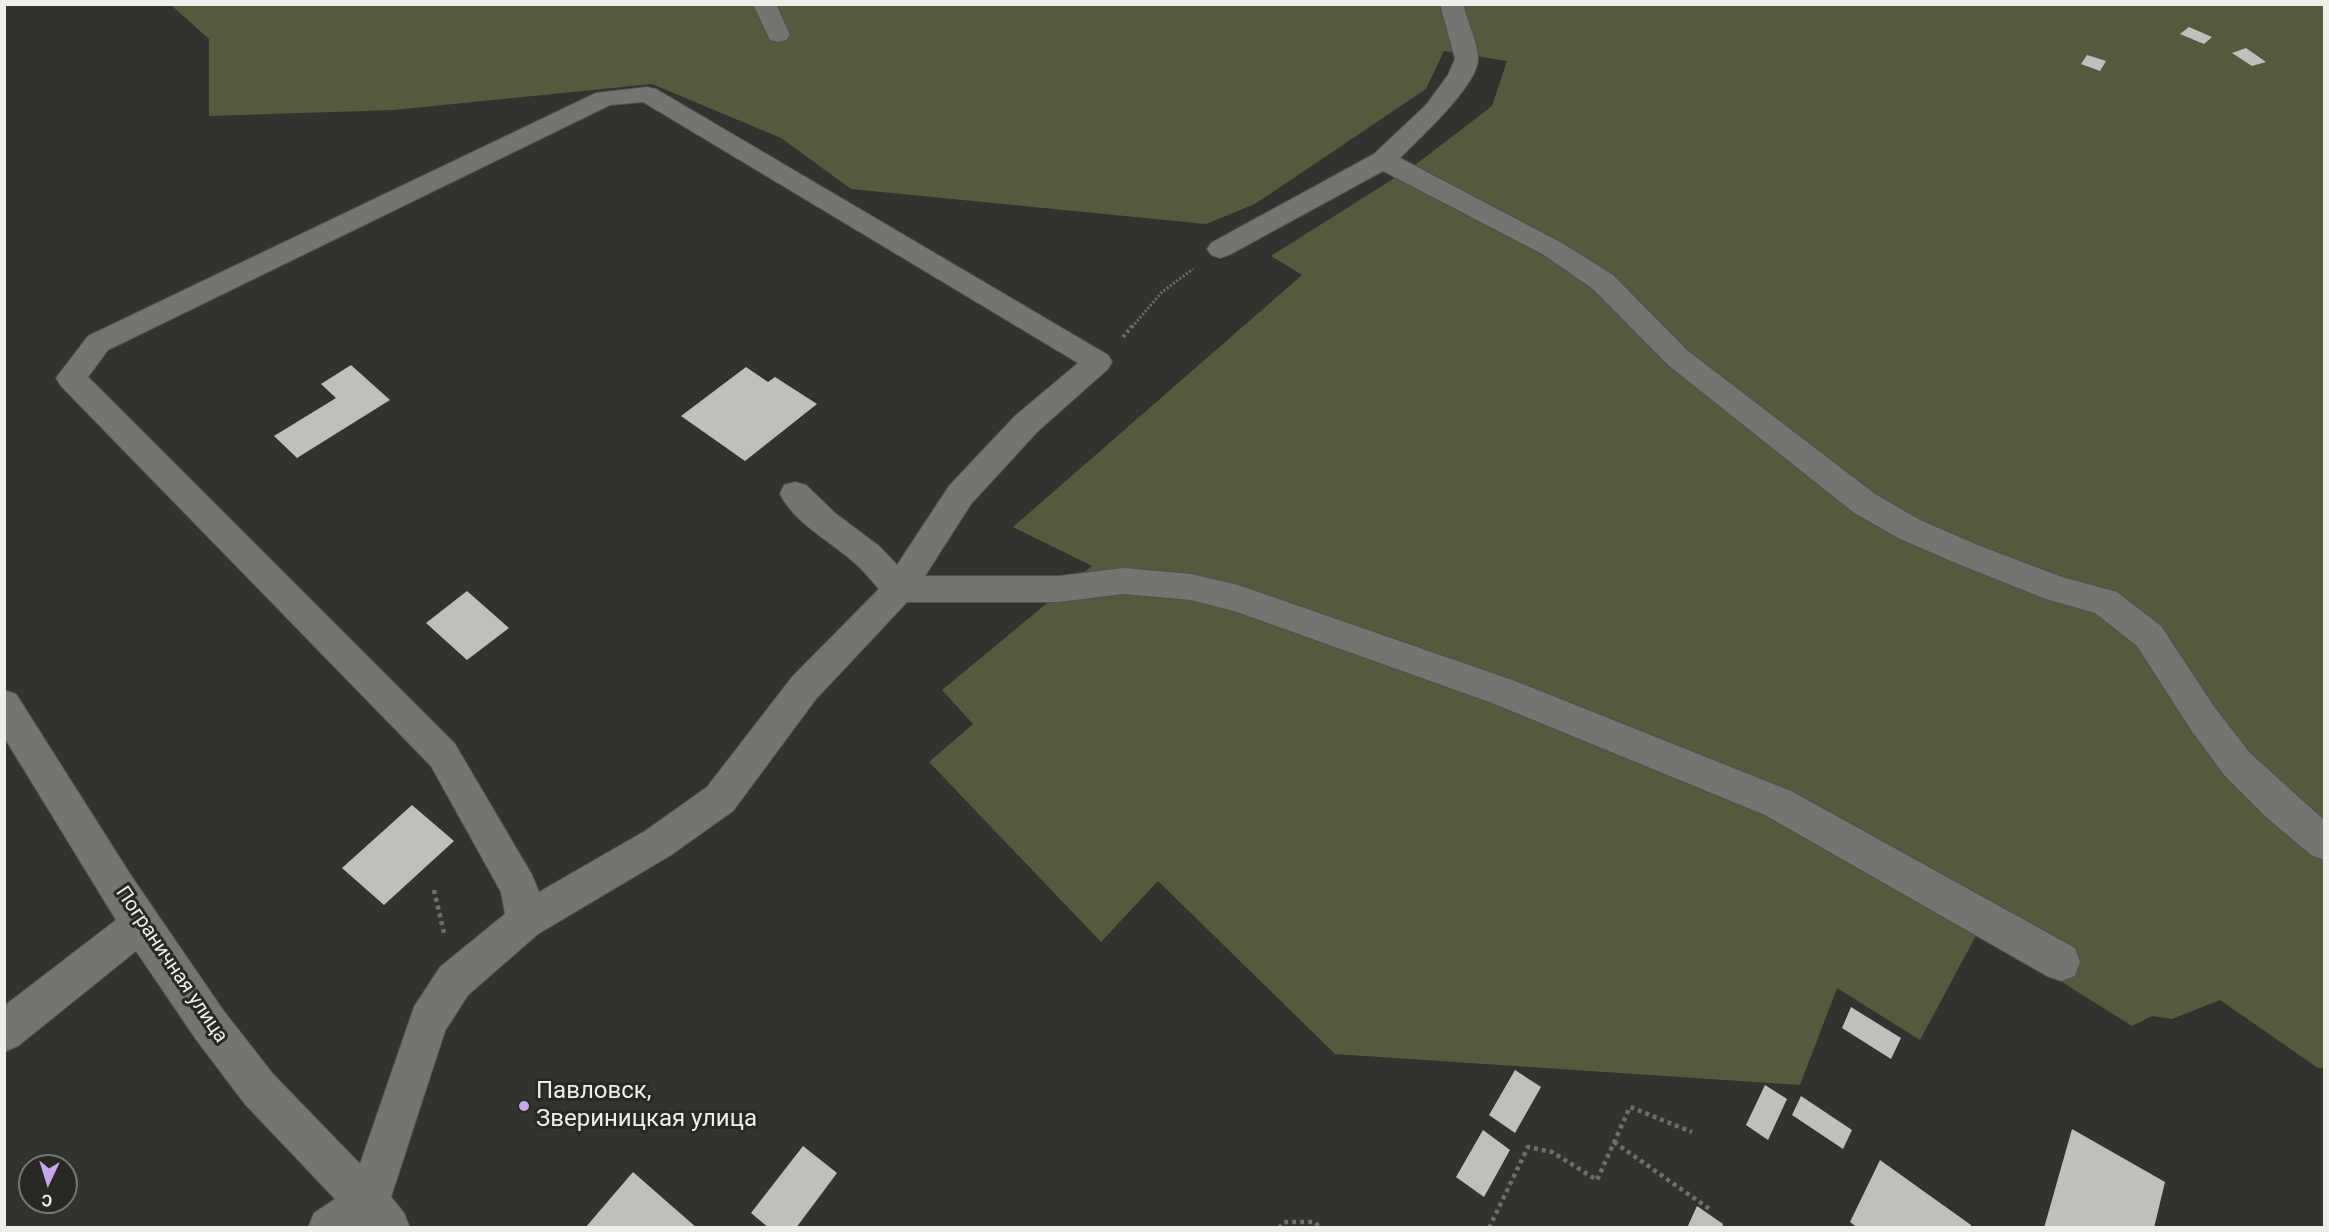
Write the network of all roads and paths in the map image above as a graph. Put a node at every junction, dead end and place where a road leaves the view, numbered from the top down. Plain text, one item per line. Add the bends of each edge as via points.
1 (764, 4) edge
2 (1451, 4) edge
3 (778, 35) dead end
4 (1383, 160) junction
5 (1220, 249) joint
6 (1098, 362) junction
7 (795, 494) dead end
8 (899, 589) junction
9 (4, 705) edge
10 (2325, 843) edge
11 (525, 921) junction
12 (142, 923) junction
13 (2061, 962) dead end
14 (4, 1032) edge
15 (1692, 1132) dead end
16 (1614, 1142) junction
17 (1711, 1210) dead end
18 (378, 1215) edge
19 (329, 1227) edge
20 (1279, 1227) edge
21 (1320, 1227) edge
22 (1489, 1227) edge

1 - 3 street
2 - 4 street via 1467,59 1460,76 1435,110
4 - 5 street
4 - 10 street via 1554,249 1603,282 1678,358 1864,503 1909,529 1969,555 2058,589 2105,602 2149,636 2203,719 2238,764
5 - 6 path via 1162,292
6 - 8 street via 1026,424 960,495
6 - 11 street via 647,94 605,98 98,343 71,378 443,755 519,888
7 - 8 street via 868,555
8 - 11 street via 804,688 720,799 658,843
8 - 13 street via 1059,589 1123,581 1191,587 1238,599 1503,692 1778,803
9 - 12 street, Пограничная улица
11 - 18 street via 454,981 428,1021
12 - 14 street
12 - 18 street, Пограничная улица via 242,1068
15 - 16 path via 1630,1107
16 - 17 path
16 - 22 path via 1597,1180 1552,1152 1528,1147
18 - 19 street
20 - 21 path via 1284,1222 1315,1222

